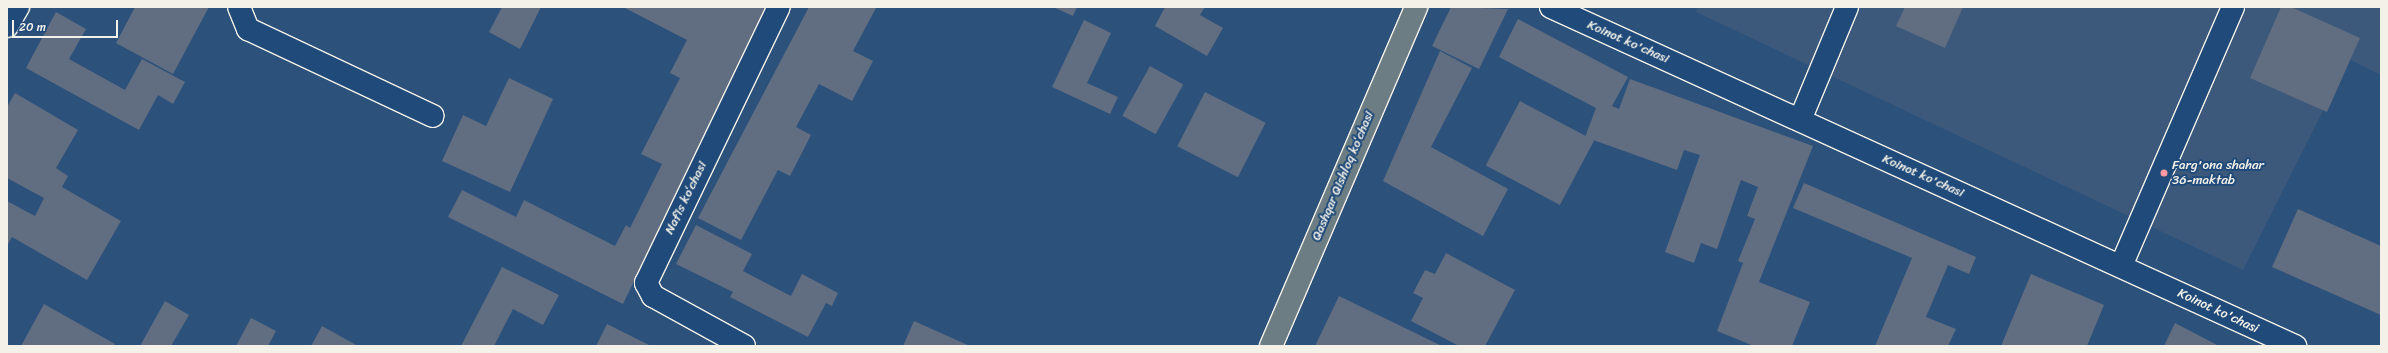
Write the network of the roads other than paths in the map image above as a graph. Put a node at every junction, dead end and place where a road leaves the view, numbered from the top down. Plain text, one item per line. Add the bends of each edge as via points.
1 (18, 7) edge
2 (239, 7) edge
3 (779, 7) edge
4 (1551, 7) edge
5 (1848, 7) edge
6 (2233, 7) edge
7 (1413, 8) edge
8 (7, 26) edge
9 (433, 116) dead end
10 (1800, 120) junction
11 (2121, 266) junction
12 (744, 346) edge
13 (1271, 346) edge
14 (2295, 346) edge

1 - 8 street
2 - 9 street via 248,29
3 - 12 street, Nafis koʻchasi via 646,283 653,296
4 - 10 street, Koinot ko'chasi
5 - 10 street
6 - 11 street
7 - 13 main road, Qashqar Qishloq koʻchasi
10 - 11 street, Koinot ko'chasi
11 - 14 street, Koinot ko'chasi

